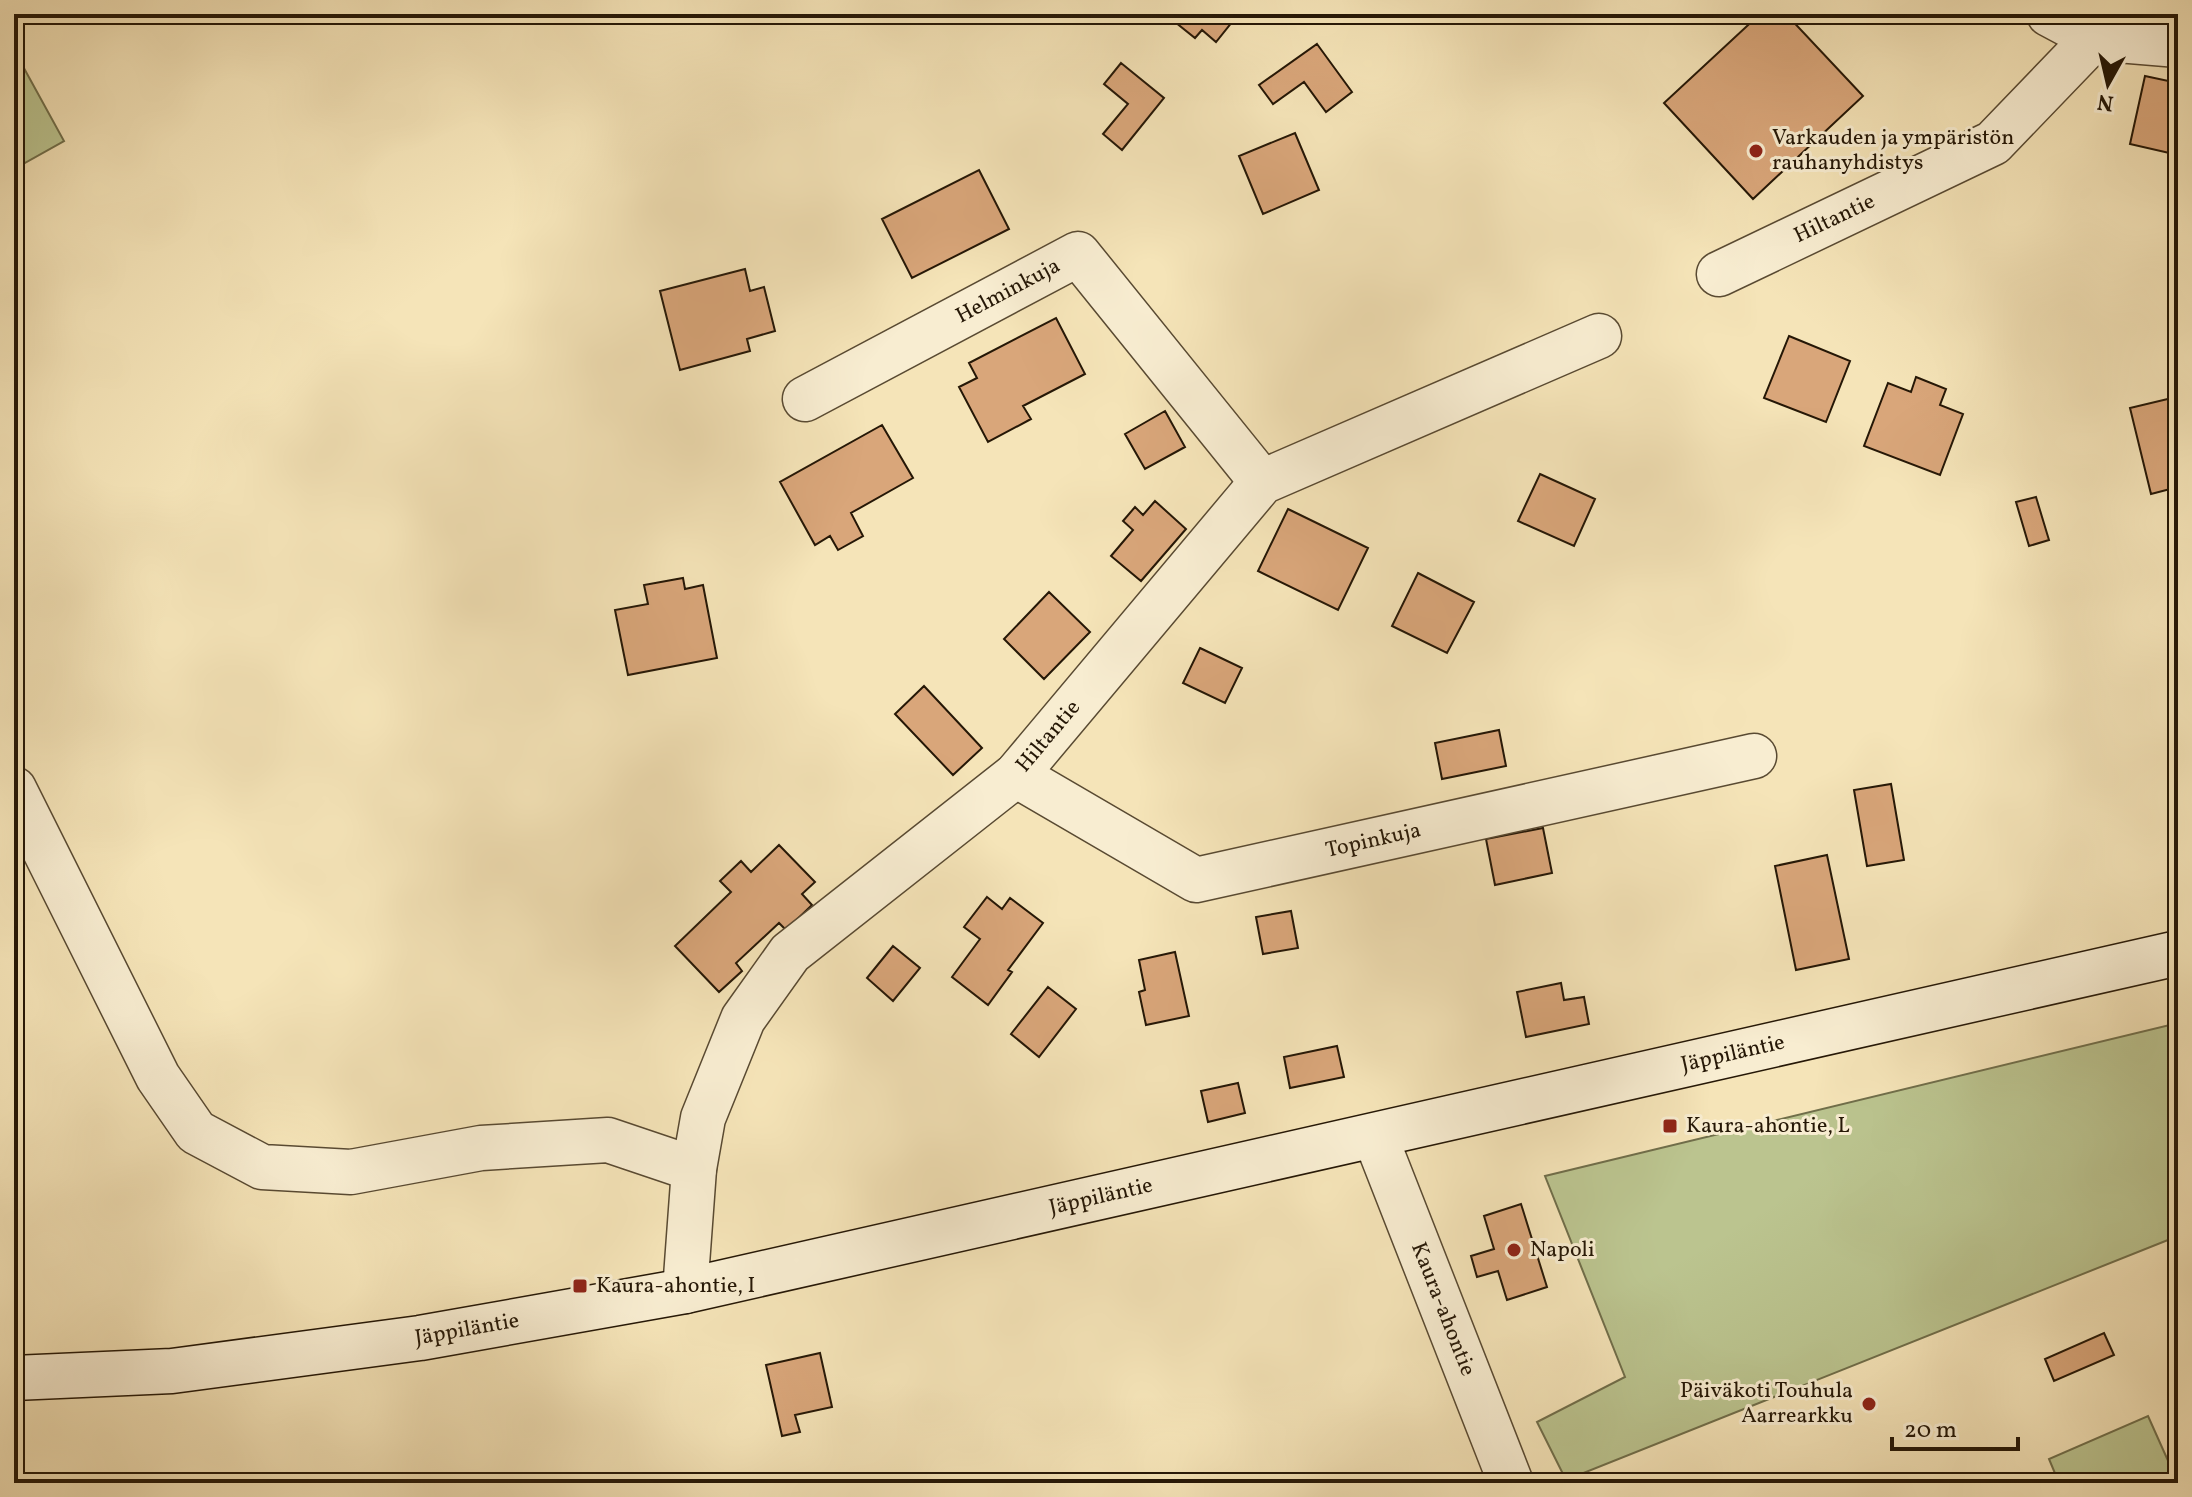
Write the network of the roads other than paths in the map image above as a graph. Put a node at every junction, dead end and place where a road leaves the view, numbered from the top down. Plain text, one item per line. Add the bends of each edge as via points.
1 (2049, 14) edge
2 (2094, 38) junction
3 (2178, 45) edge
4 (1719, 274) dead end
5 (1599, 336) dead end
6 (805, 399) dead end
7 (1262, 482) junction
8 (1754, 756) dead end
9 (1016, 775) junction
10 (14, 789) edge
11 (2178, 953) edge
12 (1375, 1136) junction
13 (694, 1169) junction
14 (685, 1291) junction
15 (14, 1378) edge
16 (1511, 1483) edge

1 - 2 street
2 - 3 street
2 - 4 street, Hiltantie via 1993,143
5 - 7 street, Hiltantie
6 - 7 street, Helminkuja via 1078,254
7 - 9 street, Hiltantie
8 - 9 street, Topinkuja via 1196,880
9 - 13 street, Hiltantie via 790,953 743,1019 703,1118
10 - 13 street via 158,1077 196,1132 262,1167 351,1172 481,1148 608,1140
11 - 12 street, Jäppiläntie
12 - 14 street, Jäppiläntie
12 - 16 street, Kaura-ahontie
13 - 14 street, Hiltantie
14 - 15 street, Jäppiläntie via 420,1338 219,1365

